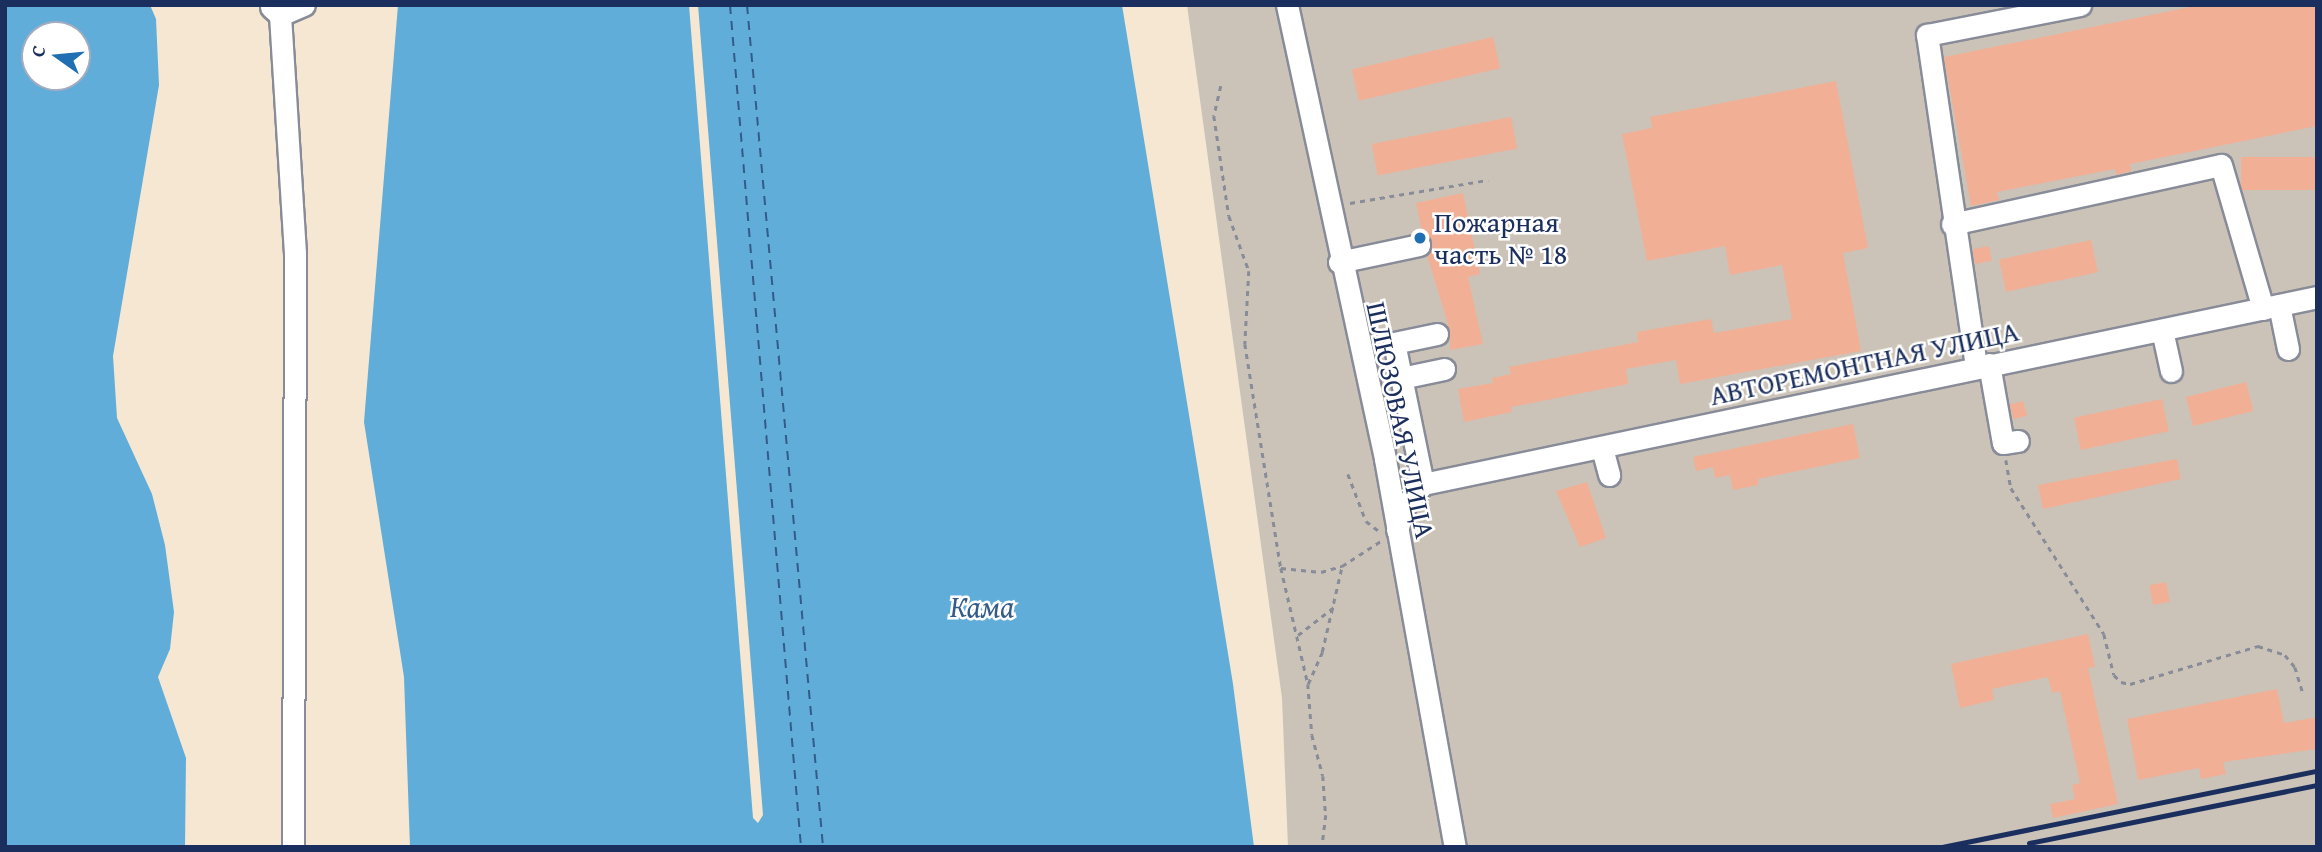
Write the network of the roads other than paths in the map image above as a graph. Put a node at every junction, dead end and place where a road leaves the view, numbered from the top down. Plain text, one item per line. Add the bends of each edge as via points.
1 (304, 5) edge
2 (1287, 5) edge
3 (2080, 5) edge
4 (275, 10) edge
5 (1952, 224) junction
6 (1419, 245) dead end
7 (1339, 262) junction
8 (2317, 297) edge
9 (2271, 307) junction
10 (2162, 330) junction
11 (1437, 334) dead end
12 (2288, 349) dead end
13 (1982, 365) junction
14 (1444, 369) dead end
15 (2171, 371) dead end
16 (1401, 378) junction
17 (2010, 442) road end
18 (1602, 448) junction
19 (1385, 459) junction
20 (1609, 475) dead end
21 (1423, 485) junction
22 (1397, 530) junction
23 (293, 847) edge
24 (1455, 847) edge

1 - 4 street
2 - 7 street, ШЛЮЗОВАЯ УЛИЦА
3 - 5 street via 1927,35
4 - 23 street via 295,253
5 - 9 street via 2221,165
5 - 13 street
6 - 7 street
7 - 19 street, ШЛЮЗОВАЯ УЛИЦА
8 - 9 street, АВТОРЕМОНТНАЯ УЛИЦА
9 - 10 street, АВТОРЕМОНТНАЯ УЛИЦА
9 - 12 street
10 - 13 street, АВТОРЕМОНТНАЯ УЛИЦА
10 - 15 street
11 - 16 street via 1394,343
13 - 17 street
13 - 18 street, АВТОРЕМОНТНАЯ УЛИЦА
14 - 16 street
16 - 21 street
18 - 20 street
18 - 21 street, АВТОРЕМОНТНАЯ УЛИЦА
19 - 21 street
19 - 22 street, ШЛЮЗОВАЯ УЛИЦА
21 - 22 street via 1405,505
22 - 24 street, ШЛЮЗОВАЯ УЛИЦА

